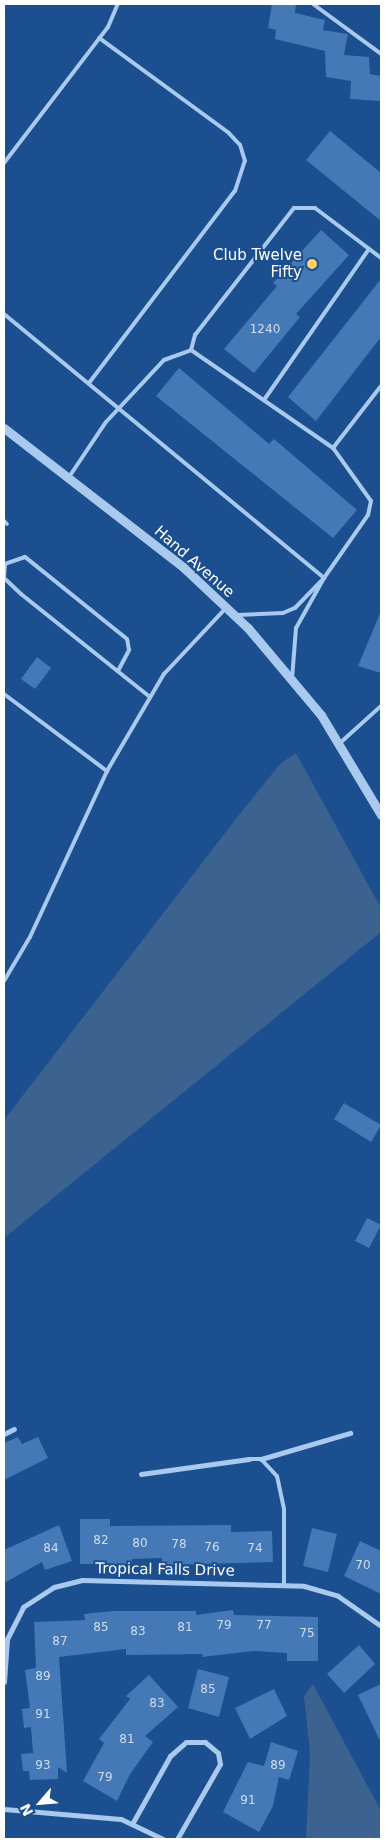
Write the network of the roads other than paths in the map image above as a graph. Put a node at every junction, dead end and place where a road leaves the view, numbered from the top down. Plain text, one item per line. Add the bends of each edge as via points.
1 (118, 4) edge
2 (313, 4) edge
3 (100, 38) junction
4 (381, 54) edge
5 (4, 163) edge
6 (369, 249) junction
7 (381, 258) edge
8 (4, 314) edge
9 (190, 350) junction
10 (89, 383) junction
11 (381, 386) edge
12 (264, 400) junction
13 (117, 411) junction
14 (4, 428) edge
15 (333, 448) junction
16 (68, 478) junction
17 (324, 578) junction
18 (227, 608) junction
19 (234, 615) junction
20 (118, 671) junction
21 (292, 681) junction
22 (4, 694) edge
23 (150, 697) junction
24 (381, 706) edge
25 (340, 744) junction
26 (107, 770) junction
27 (381, 815) edge
28 (4, 981) edge
29 (14, 1429) dead end
30 (350, 1433) dead end
31 (4, 1434) edge
32 (249, 1459) joint
33 (261, 1459) junction
34 (141, 1474) dead end
35 (284, 1585) junction
36 (381, 1626) edge
37 (4, 1682) edge
38 (4, 1808) edge
39 (132, 1824) junction
40 (163, 1839) edge
41 (177, 1839) edge

1 - 3 lane
2 - 4 lane
3 - 5 lane
3 - 10 lane via 229,133 240,145 245,161 235,191
6 - 7 lane
6 - 9 lane via 314,208 294,208 195,335
6 - 12 lane
8 - 10 lane
9 - 12 lane
9 - 13 lane via 164,360
10 - 13 lane
11 - 15 lane
12 - 15 lane
13 - 16 lane
13 - 17 lane
14 - 16 street, Hand Avenue
15 - 17 lane via 370,501 368,515
16 - 18 street, Hand Avenue via 183,567
17 - 19 lane via 295,608 283,613
17 - 21 lane via 296,628
18 - 19 street, Hand Avenue
18 - 23 lane via 164,674
19 - 21 street, Hand Avenue
20 - 20 lane via 4,578 5,564 25,557 127,638 129,650
20 - 23 lane
21 - 25 street, Hand Avenue
22 - 26 lane
23 - 26 lane
24 - 25 lane
25 - 27 street, Hand Avenue
26 - 28 lane via 30,937
29 - 31 street
30 - 33 street
32 - 33 lane
32 - 34 street
33 - 35 lane via 277,1476 284,1510
35 - 36 street, Tropical Falls Drive via 304,1586 338,1596
35 - 37 street, Tropical Falls Drive via 82,1580 54,1587 23,1607 7,1639
38 - 39 street
39 - 40 street
39 - 41 street via 174,1751 186,1742 205,1742 218,1753 220,1764

